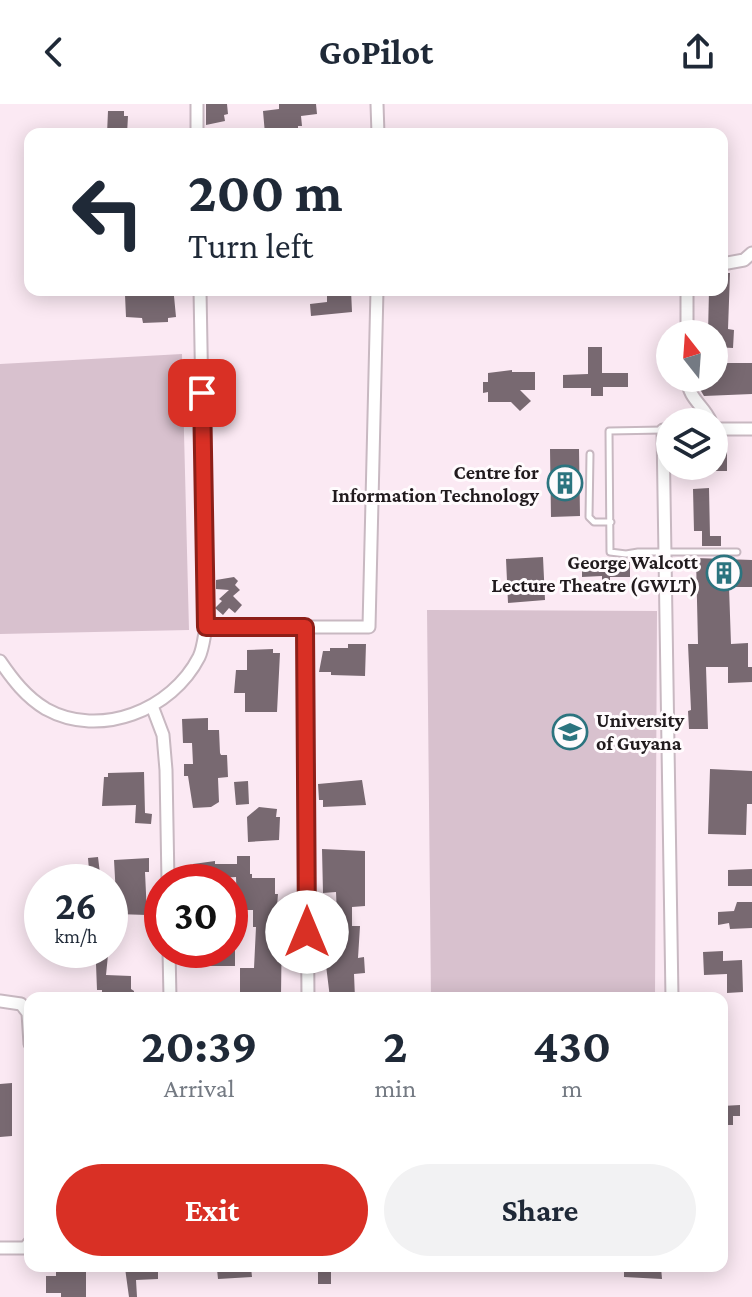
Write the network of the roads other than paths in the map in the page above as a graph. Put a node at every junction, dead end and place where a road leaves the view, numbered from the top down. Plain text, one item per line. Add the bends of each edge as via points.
1 (197, 104) edge
2 (376, 105) edge
3 (197, 128) edge
4 (378, 128) edge
5 (752, 253) edge
6 (728, 263) edge
7 (200, 296) edge
8 (377, 296) edge
9 (687, 296) edge
10 (687, 320) edge
11 (689, 392) edge
12 (702, 408) edge
13 (728, 429) edge
14 (752, 429) edge
15 (656, 430) edge
16 (590, 454) dead end
17 (666, 480) edge
18 (611, 522) junction
19 (665, 552) junction
20 (737, 552) dead end
21 (206, 627) junction
22 (305, 627) junction
23 (0, 661) edge
24 (152, 706) junction
25 (168, 864) edge
26 (169, 968) edge
27 (170, 992) edge
28 (308, 992) edge
29 (672, 992) edge
30 (0, 1001) edge
31 (24, 1008) edge
32 (0, 1248) edge
33 (24, 1248) edge

1 - 3 street
2 - 4 street
5 - 6 street
7 - 21 street
8 - 22 street via 369,627
9 - 10 street
11 - 12 street
13 - 14 street
15 - 18 lane via 609,431
16 - 18 lane via 589,517
17 - 19 street
18 - 19 lane via 610,552
19 - 20 lane
19 - 29 street
21 - 22 street
21 - 24 street via 200,656 181,682
22 - 28 street
23 - 24 street via 18,687 47,709 75,720 109,721
24 - 25 street via 163,735
26 - 27 street
30 - 31 street
32 - 33 street

